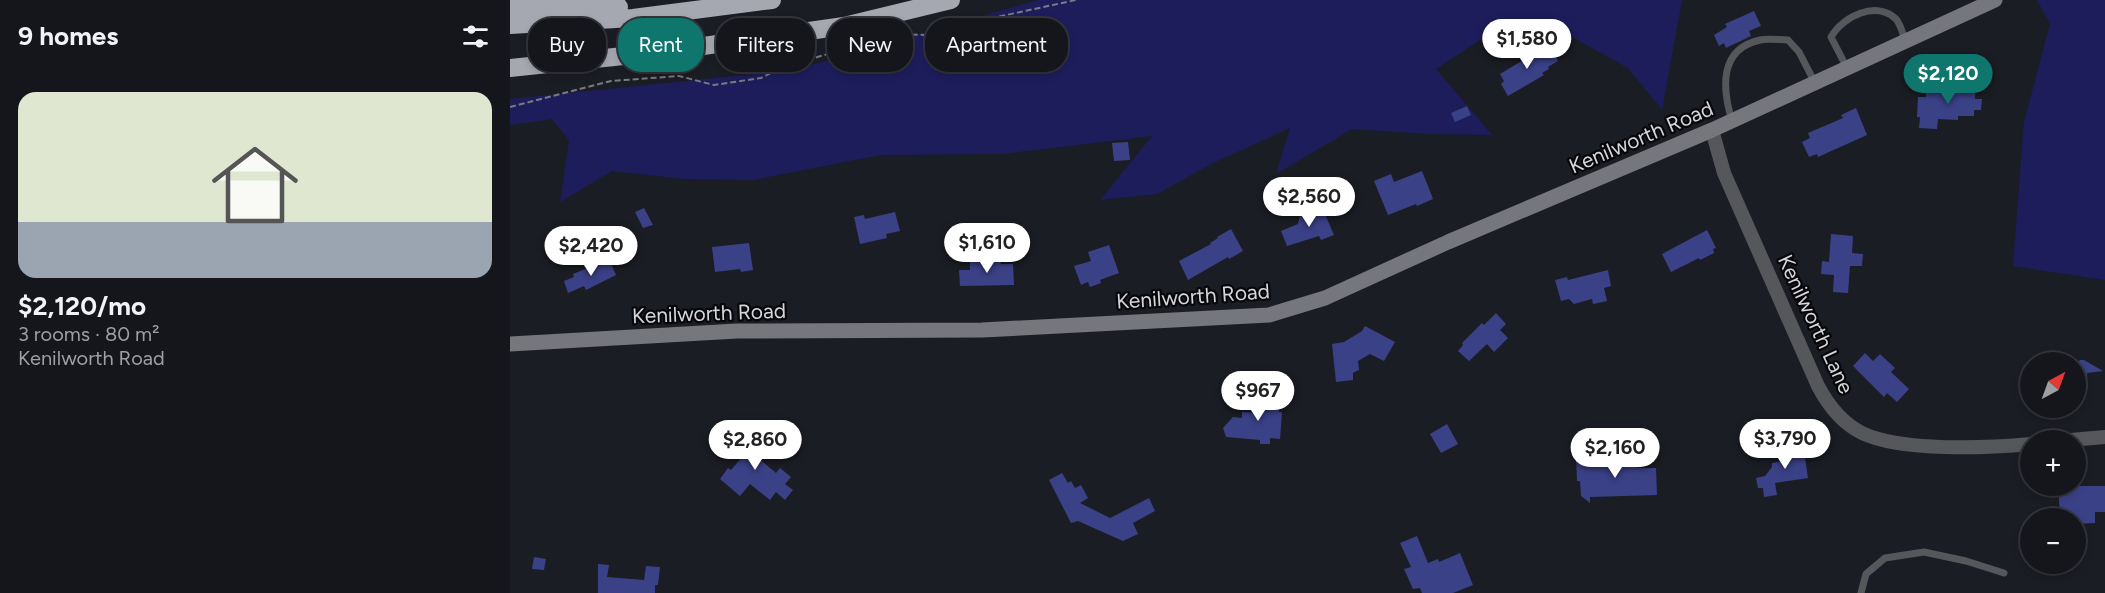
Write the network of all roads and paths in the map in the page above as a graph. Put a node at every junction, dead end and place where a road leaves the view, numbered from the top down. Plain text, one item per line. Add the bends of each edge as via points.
1 (951, 0) edge
2 (1076, 0) edge
3 (1995, 0) edge
4 (769, 1) edge
5 (510, 7) edge
6 (510, 25) edge
7 (1905, 41) junction
8 (704, 46) edge
9 (618, 57) edge
10 (618, 60) edge
11 (510, 68) edge
12 (1847, 68) junction
13 (510, 80) edge
14 (1815, 83) junction
15 (510, 107) edge
16 (1732, 121) junction
17 (1712, 130) junction
18 (510, 344) edge
19 (2105, 437) edge
20 (2086, 439) edge
21 (2020, 445) edge
22 (2004, 573) dead end
23 (1861, 593) edge

1 - 8 highway via 844,26
2 - 15 path via 928,36 900,34 784,66 761,78 714,85 679,76 611,81
3 - 7 street, Kenilworth Road
4 - 5 highway
4 - 6 highway via 633,18
7 - 12 street, Kenilworth Road
7 - 12 lane via 1898,20 1889,11 1880,6 1858,11 1837,27 1831,37
9 - 11 highway
10 - 13 highway
12 - 14 street, Kenilworth Road
14 - 16 street, Kenilworth Road
14 - 16 lane via 1788,40 1762,39 1743,45 1731,57 1726,76
16 - 17 street, Kenilworth Road
17 - 18 street, Kenilworth Road via 1325,298 1269,315 982,330 737,331
17 - 21 street, Kenilworth Lane via 1724,173 1827,403 1861,433 1878,438 1951,447
19 - 20 street
22 - 23 lane via 1924,552 1885,558 1866,574

